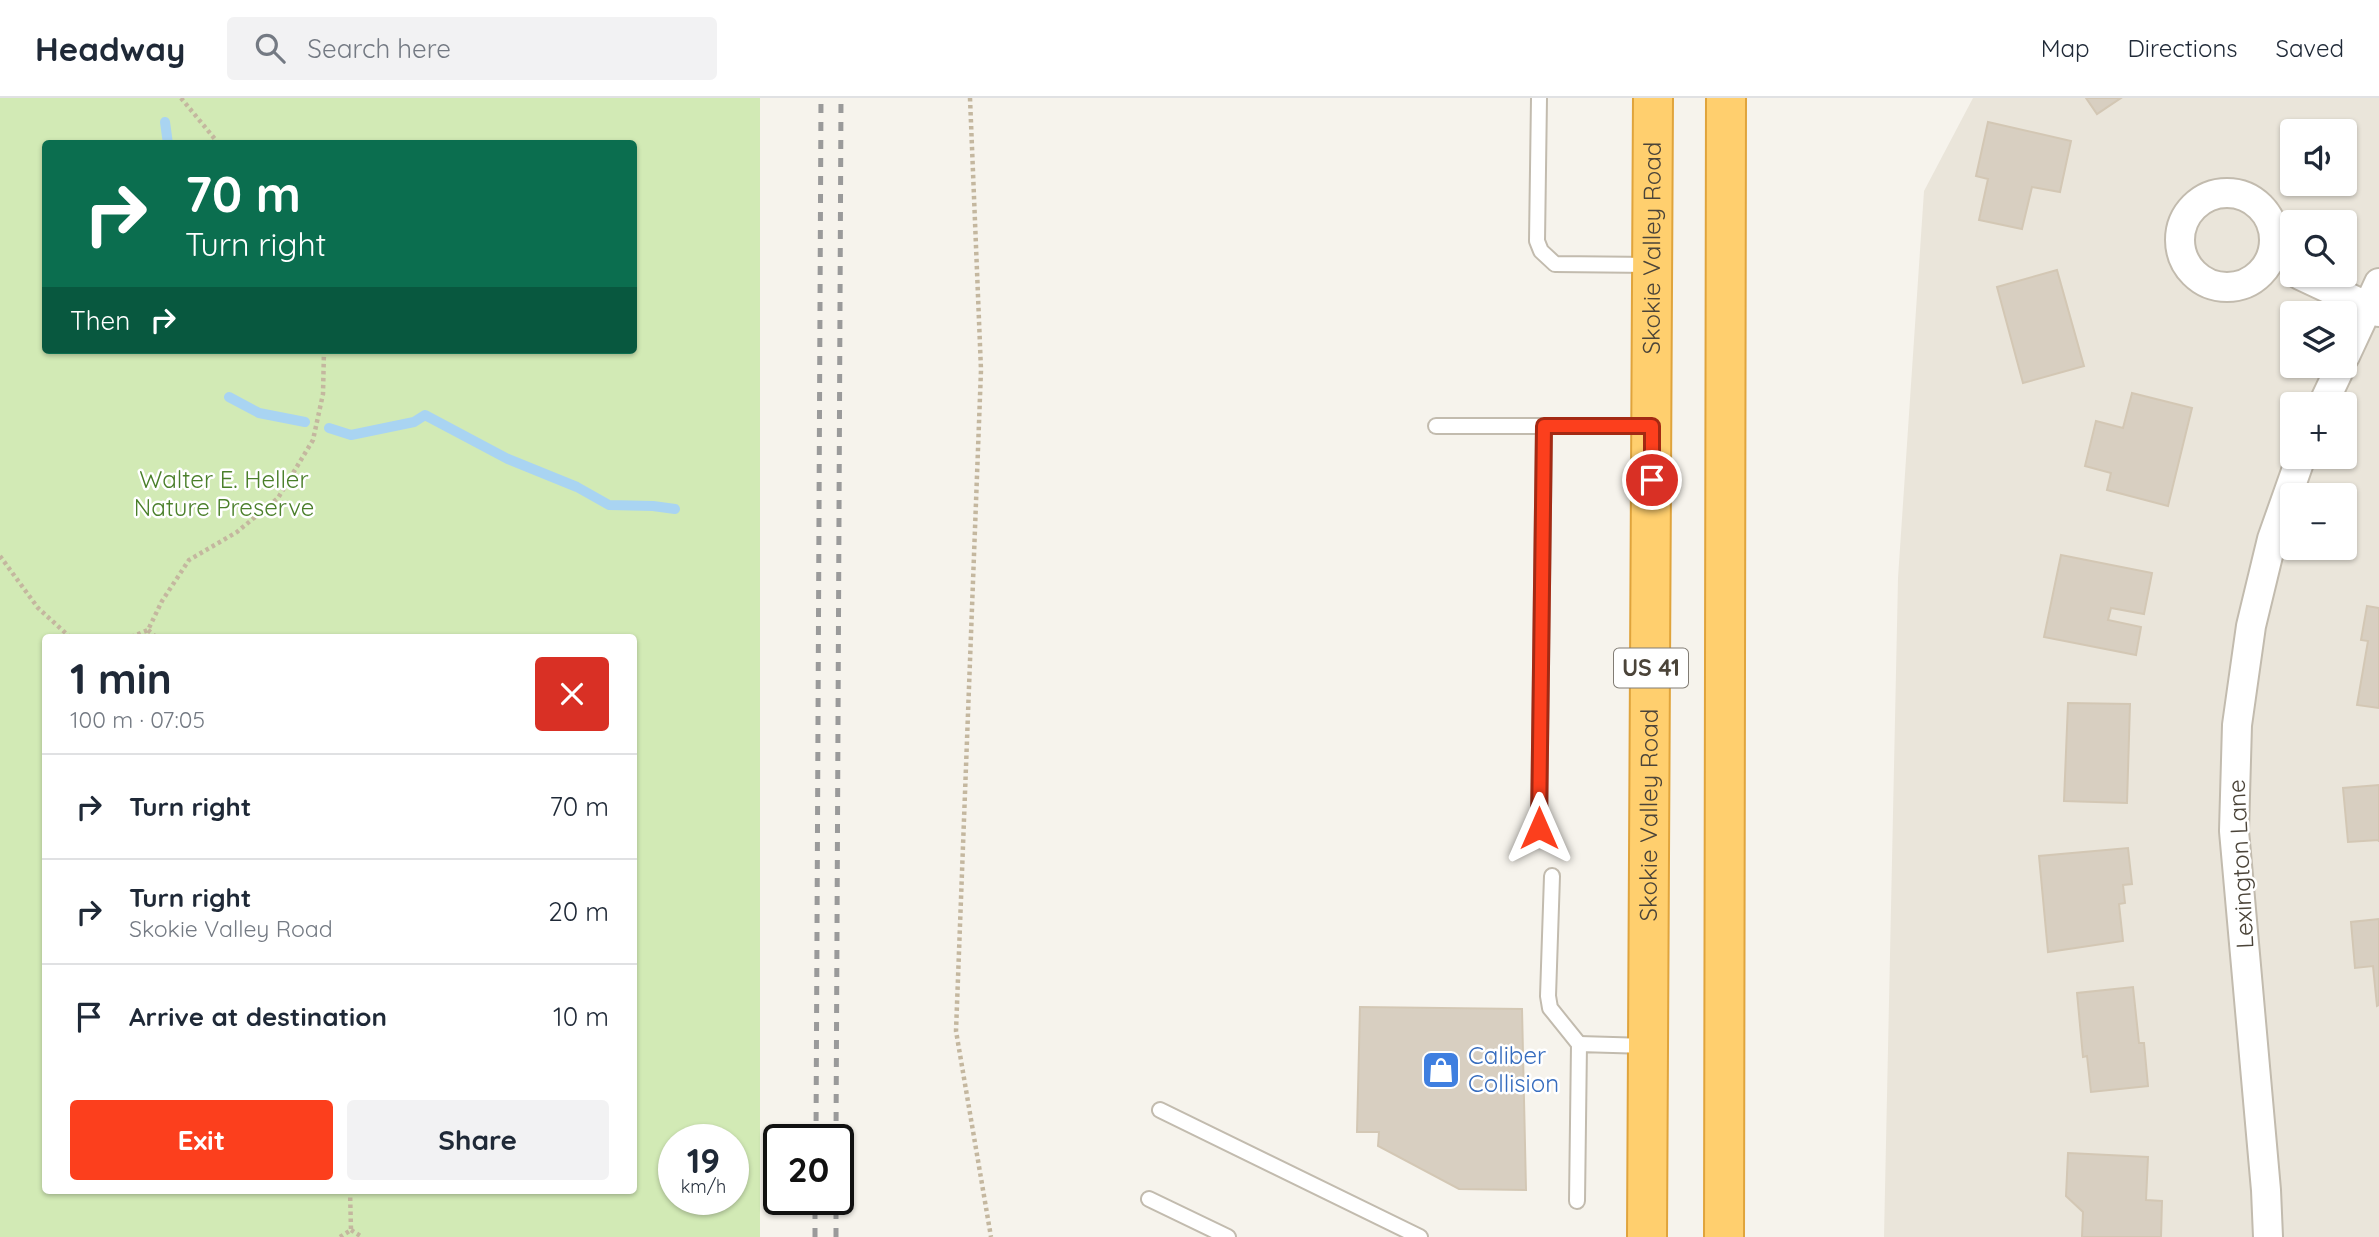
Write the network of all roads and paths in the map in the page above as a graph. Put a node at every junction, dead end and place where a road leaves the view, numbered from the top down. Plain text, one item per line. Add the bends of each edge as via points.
1 (181, 98) edge
2 (970, 98) edge
3 (1539, 98) edge
4 (1653, 98) edge
5 (1726, 98) edge
6 (216, 140) edge
7 (1653, 265) junction
8 (2336, 287) edge
9 (2375, 300) edge
10 (2357, 334) edge
11 (324, 354) edge
12 (1436, 426) dead end
13 (1544, 426) junction
14 (1652, 426) junction
15 (2297, 469) edge
16 (0, 556) edge
17 (148, 630) junction
18 (67, 634) edge
19 (138, 634) edge
20 (153, 634) edge
21 (1539, 828) dead end
22 (1552, 876) dead end
23 (1579, 1044) junction
24 (1649, 1046) junction
25 (1160, 1110) dead end
26 (350, 1194) edge
27 (1149, 1199) dead end
28 (1577, 1201) dead end
29 (351, 1230) junction
30 (340, 1237) edge
31 (362, 1237) edge
32 (991, 1237) edge
33 (1228, 1237) edge
34 (1420, 1237) edge
35 (1647, 1237) edge
36 (1724, 1237) edge
37 (2268, 1237) edge

1 - 6 path
2 - 32 path via 981,370 956,1031
3 - 7 lane via 1537,241 1541,251 1555,264
4 - 7 highway, Skokie Valley Road / US 41
5 - 36 highway
7 - 14 highway, Skokie Valley Road / US 41
8 - 9 street
9 - 10 street
11 - 17 path via 323,394 313,440 278,498 237,532 190,560
12 - 13 lane
13 - 14 lane
13 - 21 lane
14 - 24 highway, Skokie Valley Road / US 41
15 - 37 street, Lexington Lane via 2272,539 2251,626 2237,725 2234,831
16 - 18 path via 38,608
17 - 19 path
17 - 20 path
22 - 23 lane via 1548,996 1550,1007
23 - 24 lane
23 - 28 lane
24 - 35 highway, Skokie Valley Road / US 41
25 - 34 lane
26 - 29 path
27 - 33 lane
29 - 30 path
29 - 31 path

